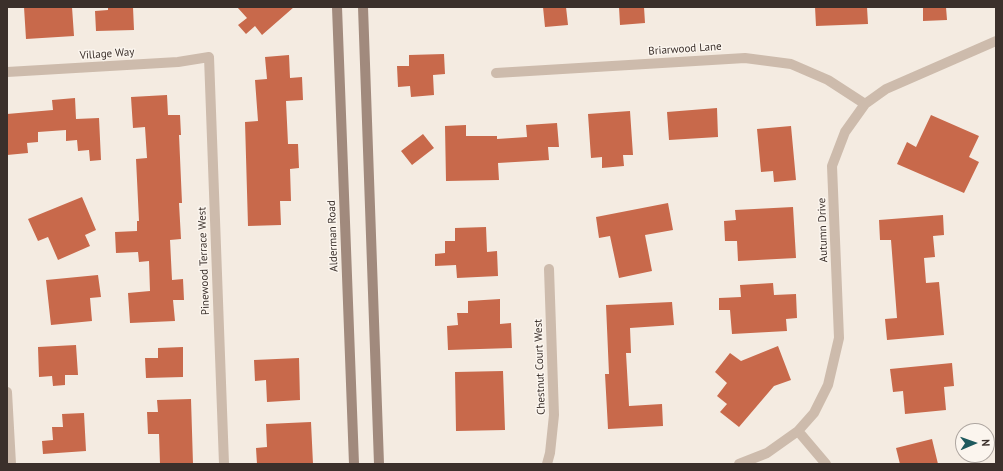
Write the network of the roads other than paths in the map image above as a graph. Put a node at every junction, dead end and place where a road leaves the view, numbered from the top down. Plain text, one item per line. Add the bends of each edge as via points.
1 (337, 7) edge
2 (363, 7) edge
3 (996, 41) edge
4 (209, 58) joint
5 (7, 72) edge
6 (496, 73) dead end
7 (865, 104) junction
8 (549, 269) dead end
9 (7, 392) edge
10 (798, 432) junction
11 (11, 464) edge
12 (224, 464) edge
13 (354, 464) edge
14 (379, 464) edge
15 (547, 464) edge
16 (739, 464) edge
17 (826, 464) edge

1 - 13 main road, Alderman Road
2 - 14 main road
3 - 7 street, Autumn Drive via 886,89
4 - 5 street, Village Way
4 - 12 street, Pinewood Terrace West
6 - 7 street, Briarwood Lane via 745,58 791,64 828,80
7 - 10 street, Autumn Drive via 845,132 832,166 839,338 828,385 814,413
8 - 15 street, Chestnut Court West via 554,415
9 - 11 street
10 - 16 street, Autumn Drive via 767,453
10 - 17 street

